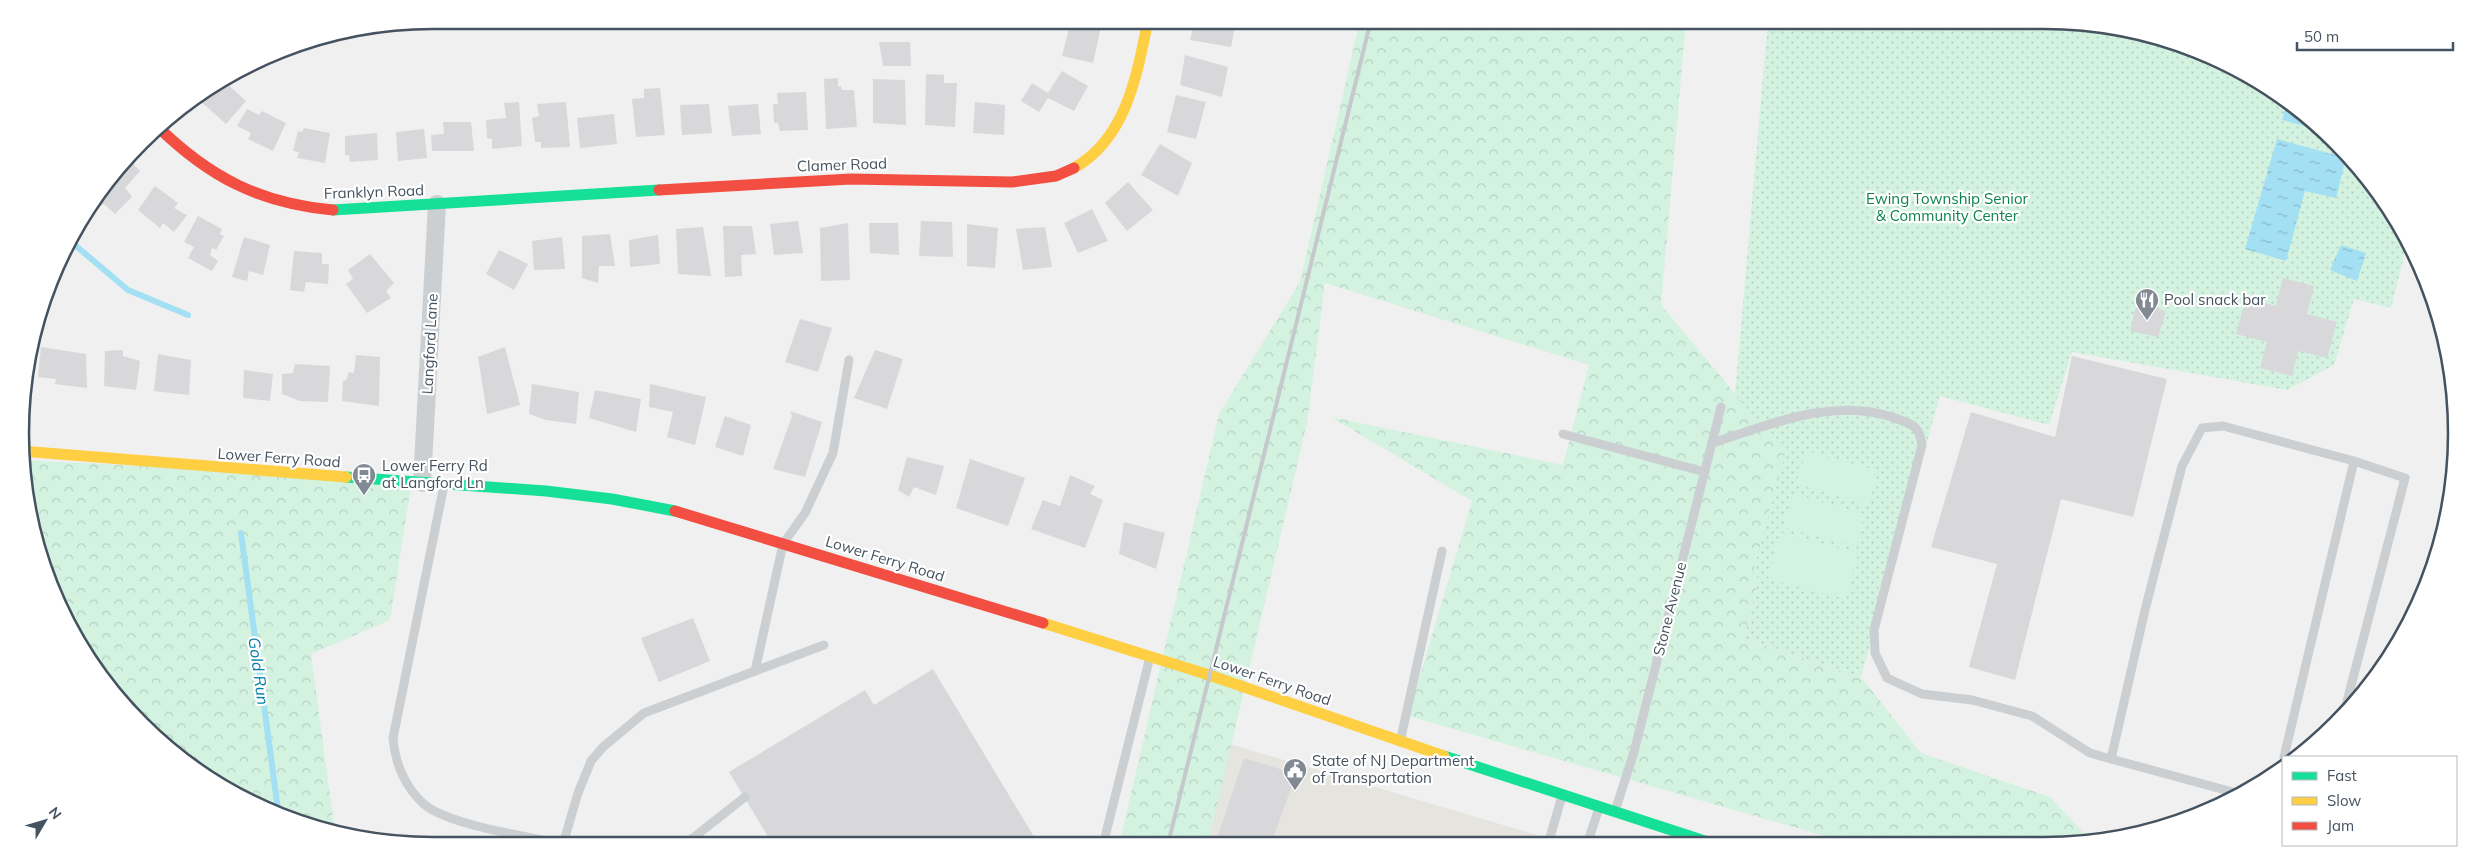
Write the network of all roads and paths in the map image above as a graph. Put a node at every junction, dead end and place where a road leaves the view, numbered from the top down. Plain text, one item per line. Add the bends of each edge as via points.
1 (1146, 29) edge
2 (163, 132) edge
3 (437, 204) junction
4 (849, 360) dead end
5 (1721, 407) dead end
6 (1563, 434) dead end
7 (1712, 443) junction
8 (30, 452) edge
9 (2354, 461) junction
10 (1705, 472) junction
11 (422, 483) junction
12 (444, 485) junction
13 (783, 544) junction
14 (1442, 551) dead end
15 (824, 645) dead end
16 (1150, 657) junction
17 (755, 671) junction
18 (2347, 701) edge
19 (1400, 742) junction
20 (2284, 756) edge
21 (2111, 759) junction
22 (2231, 792) edge
23 (1562, 796) junction
24 (744, 798) dead end
25 (1600, 806) junction
26 (1614, 811) junction
27 (531, 837) edge
28 (569, 837) edge
29 (695, 837) edge
30 (1104, 837) edge
31 (1550, 837) edge
32 (1589, 837) edge
33 (1693, 837) edge

1 - 3 street, Clamer Road via 1125,107 1114,131 1078,166 1054,177 1006,183 905,178 838,179
2 - 3 street, Franklyn Road via 184,154 215,176 249,193 277,202 339,211
3 - 11 street, Langford Lane
4 - 13 lane via 832,453 805,513
5 - 7 lane, Stone Avenue
6 - 10 lane
7 - 10 lane, Stone Avenue
7 - 21 lane via 1794,416 1838,410 1878,412 1918,430 1922,446 1874,630 1875,653 1887,678 1922,694 1972,700 2032,716 2090,753
8 - 11 street, Lower Ferry Road
9 - 18 lane via 2405,478
9 - 20 lane
9 - 21 lane via 2223,426 2202,428 2182,466
10 - 26 lane, Stone Avenue via 1634,752
11 - 12 street, Lower Ferry Road
12 - 13 street, Lower Ferry Road via 612,499 697,516
12 - 27 lane via 393,738 395,758 406,783 426,806 463,822
13 - 16 street, Lower Ferry Road
13 - 17 lane
14 - 19 lane
15 - 17 lane
16 - 19 street, Lower Ferry Road
16 - 30 lane
17 - 28 lane via 644,713 608,742 591,761 578,793
19 - 23 street, Lower Ferry Road
21 - 22 lane
23 - 25 street, Lower Ferry Road
23 - 31 lane
24 - 29 lane
25 - 26 street, Lower Ferry Road
25 - 32 lane
26 - 33 street, Lower Ferry Road

